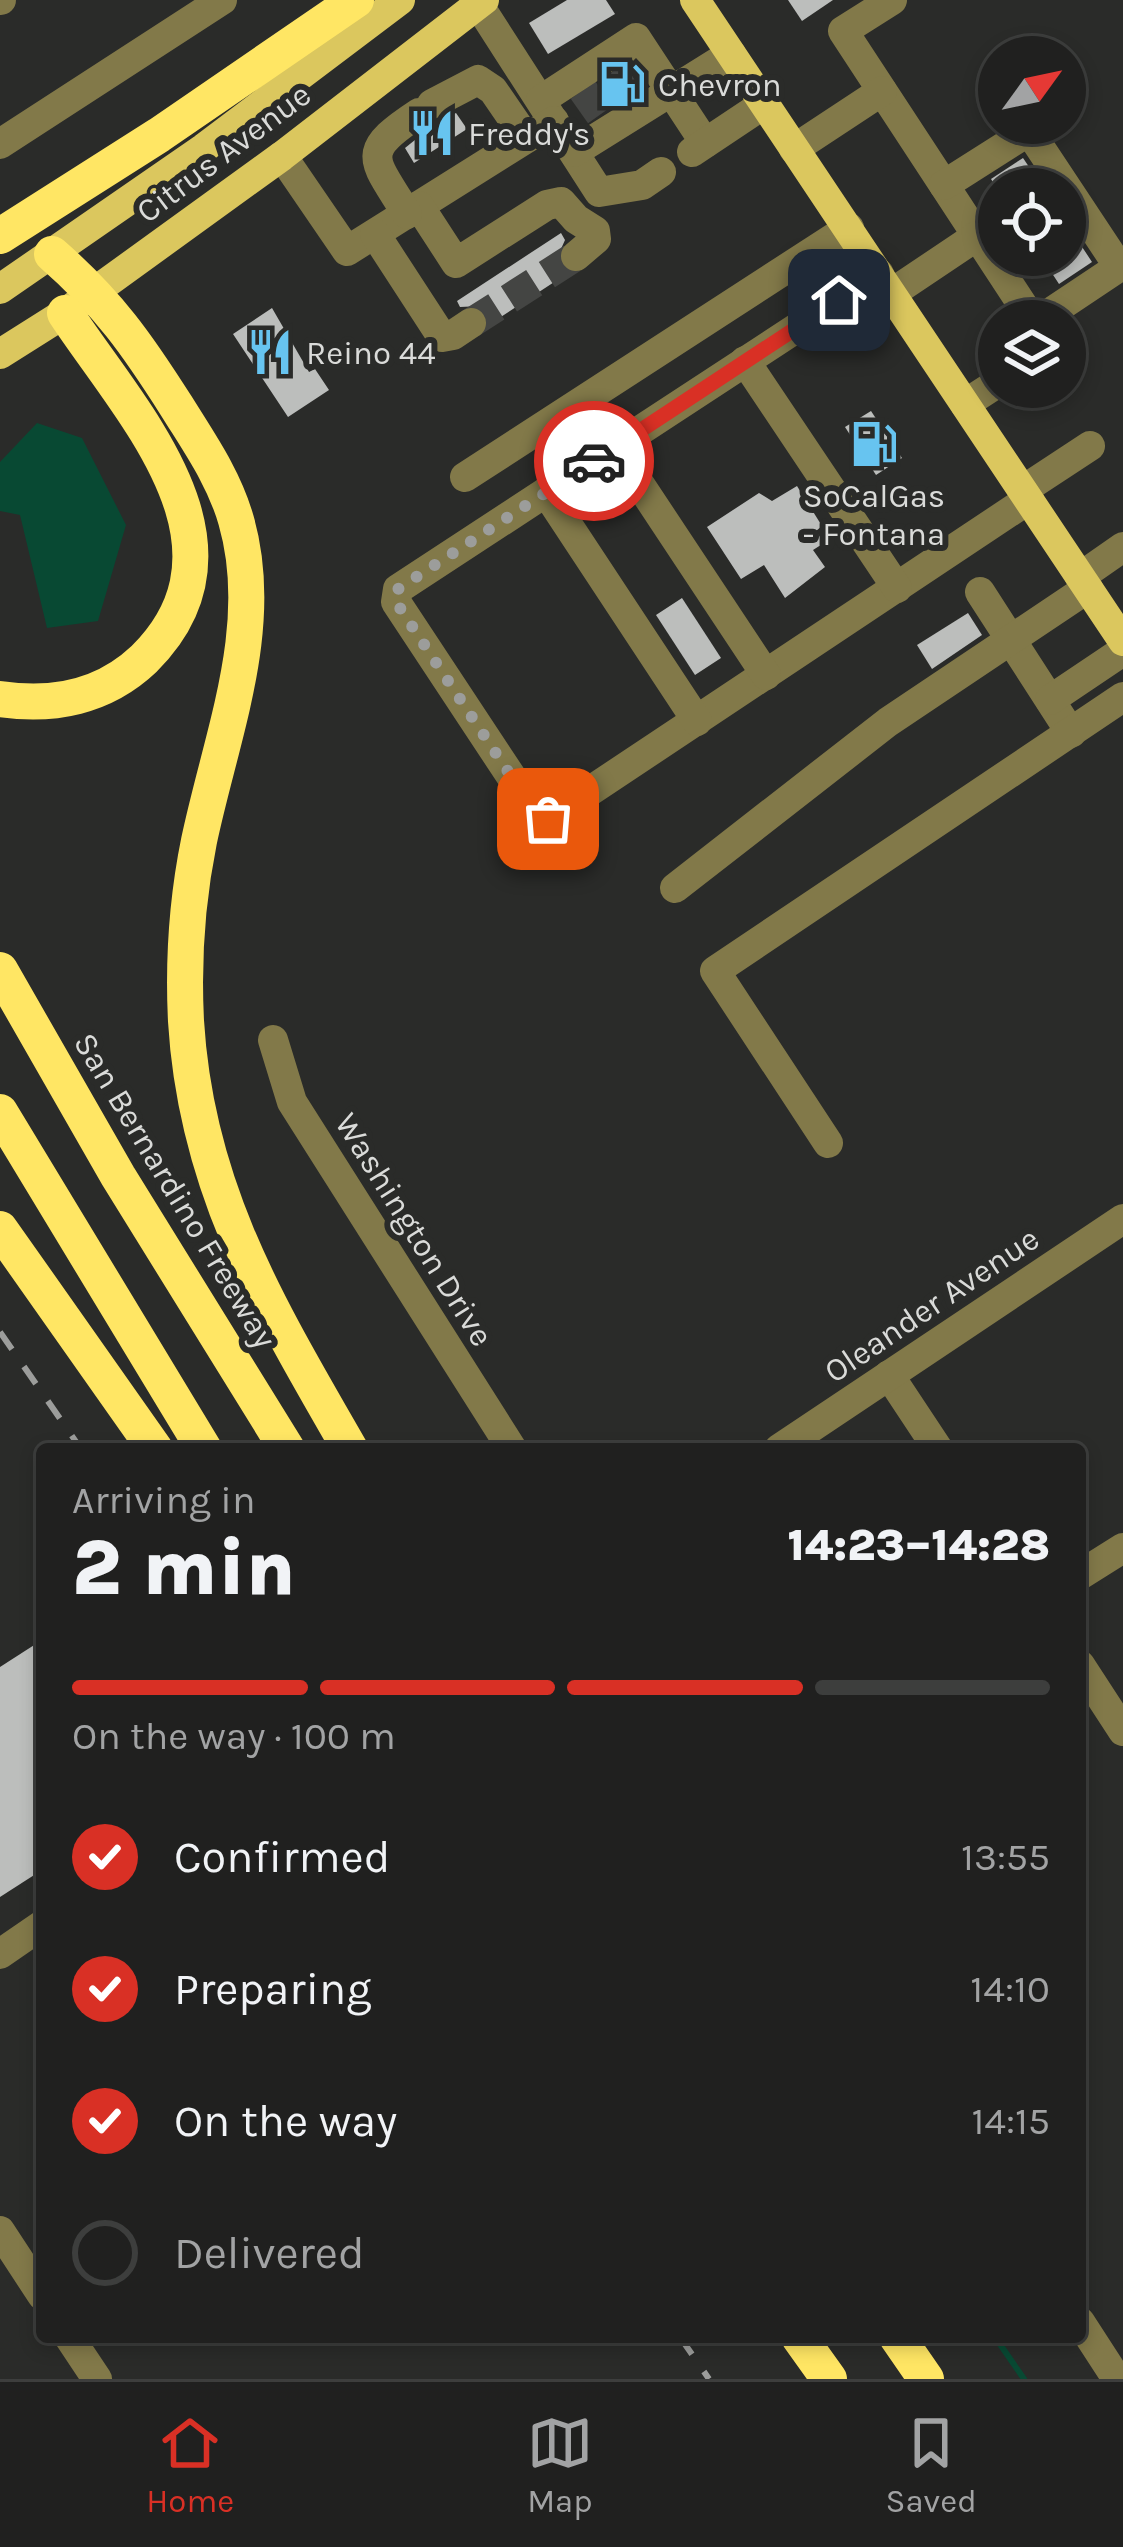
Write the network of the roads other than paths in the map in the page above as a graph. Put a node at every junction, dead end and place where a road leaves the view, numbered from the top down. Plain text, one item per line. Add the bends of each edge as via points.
1 (222, 0) edge
2 (356, 0) edge
3 (400, 0) edge
4 (892, 0) edge
5 (481, 2) edge
6 (706, 4) edge
7 (731, 53) junction
8 (882, 91) junction
9 (670, 92) junction
10 (764, 104) junction
11 (548, 111) junction
12 (526, 138) junction
13 (0, 144) edge
14 (794, 149) junction
15 (574, 152) junction
16 (282, 156) junction
17 (661, 172) dead end
18 (944, 185) junction
19 (413, 210) junction
20 (849, 228) junction
21 (375, 234) junction
22 (0, 236) edge
23 (977, 236) junction
24 (52, 254) junction
25 (576, 256) dead end
26 (885, 284) junction
27 (0, 290) edge
28 (1021, 300) edge
29 (1069, 300) edge
30 (80, 302) junction
31 (471, 323) tunnel mouth
32 (0, 354) edge
33 (746, 361) junction
34 (978, 396) edge
35 (965, 404) junction
36 (1090, 446) dead end
37 (615, 447) junction
38 (465, 477) dead end
39 (546, 492) junction
40 (1026, 495) junction
41 (1123, 547) edge
42 (1084, 582) junction
43 (897, 588) junction
44 (980, 592) dead end
45 (1012, 639) junction
46 (1123, 641) edge
47 (1123, 651) edge
48 (766, 675) junction
49 (1123, 697) edge
50 (0, 699) edge
51 (1050, 700) junction
52 (698, 721) junction
53 (1071, 733) junction
54 (676, 888) dead end
55 (0, 970) edge
56 (273, 1040) dead end
57 (0, 1112) edge
58 (828, 1143) dead end
59 (1123, 1219) edge
60 (0, 1229) edge
61 (889, 1376) junction
62 (151, 1443) edge
63 (200, 1443) edge
64 (283, 1443) edge
65 (347, 1443) edge
66 (508, 1443) edge
67 (788, 1443) edge
68 (934, 1443) edge
69 (1123, 1548) edge
70 (1086, 1571) edge
71 (1086, 1674) edge
72 (1123, 1731) edge
73 (36, 1929) edge
74 (0, 1954) edge
75 (0, 2231) edge
76 (36, 2286) edge
77 (1086, 2331) edge
78 (73, 2343) edge
79 (804, 2343) edge
80 (901, 2343) edge
81 (97, 2379) edge
82 (829, 2379) edge
83 (926, 2379) edge
84 (1117, 2379) edge

1 - 13 street
2 - 22 highway
3 - 24 main road, Citrus Avenue
4 - 8 street via 843,31
5 - 11 street
5 - 16 main road, Citrus Avenue
6 - 7 main road
7 - 9 street
7 - 10 main road
8 - 14 street
8 - 18 street
9 - 10 street via 698,147
9 - 11 street via 636,38
9 - 15 street
10 - 14 main road
11 - 12 street
11 - 15 street
12 - 19 street
12 - 19 street via 478,80 425,109 377,147 377,164
14 - 20 main road
15 - 17 street via 598,191 642,185
16 - 21 street via 347,251
16 - 30 main road, Citrus Avenue
18 - 23 street
18 - 29 street via 1029,131 1120,267
19 - 21 street
19 - 25 street via 456,263 561,202 595,230 596,239
20 - 26 main road
20 - 38 street
21 - 31 street via 442,337
23 - 26 street
23 - 28 street
24 - 27 main road, Citrus Avenue
24 - 30 highway
26 - 33 street
26 - 35 main road
30 - 32 main road, Citrus Avenue
30 - 50 highway via 171,472 188,518 188,574 161,638 123,675 72,699
30 - 65 highway via 134,338 219,475 237,525 246,568 244,638 188,918 193,1087 221,1201 246,1261
33 - 37 street
33 - 43 street
34 - 35 street
35 - 40 main road
36 - 40 street
37 - 39 street
37 - 48 street
39 - 52 street
39 - 52 street via 398,589 396,602 536,814 548,819
40 - 42 main road
40 - 43 street
41 - 42 street
42 - 45 street
42 - 46 main road
43 - 48 street
44 - 45 street
45 - 51 street
45 - 54 street via 888,722
47 - 51 street
48 - 52 street
49 - 53 street
51 - 53 street
53 - 58 street via 715,971
55 - 64 highway, San Bernardino Freeway
56 - 66 street, Washington Drive via 292,1102
57 - 63 highway
59 - 61 street, Oleander Avenue
60 - 62 highway
61 - 67 street, Oleander Avenue
61 - 68 street
69 - 70 street
71 - 72 street
73 - 74 street
75 - 76 street
77 - 84 street
78 - 81 street
79 - 82 highway
80 - 83 highway

